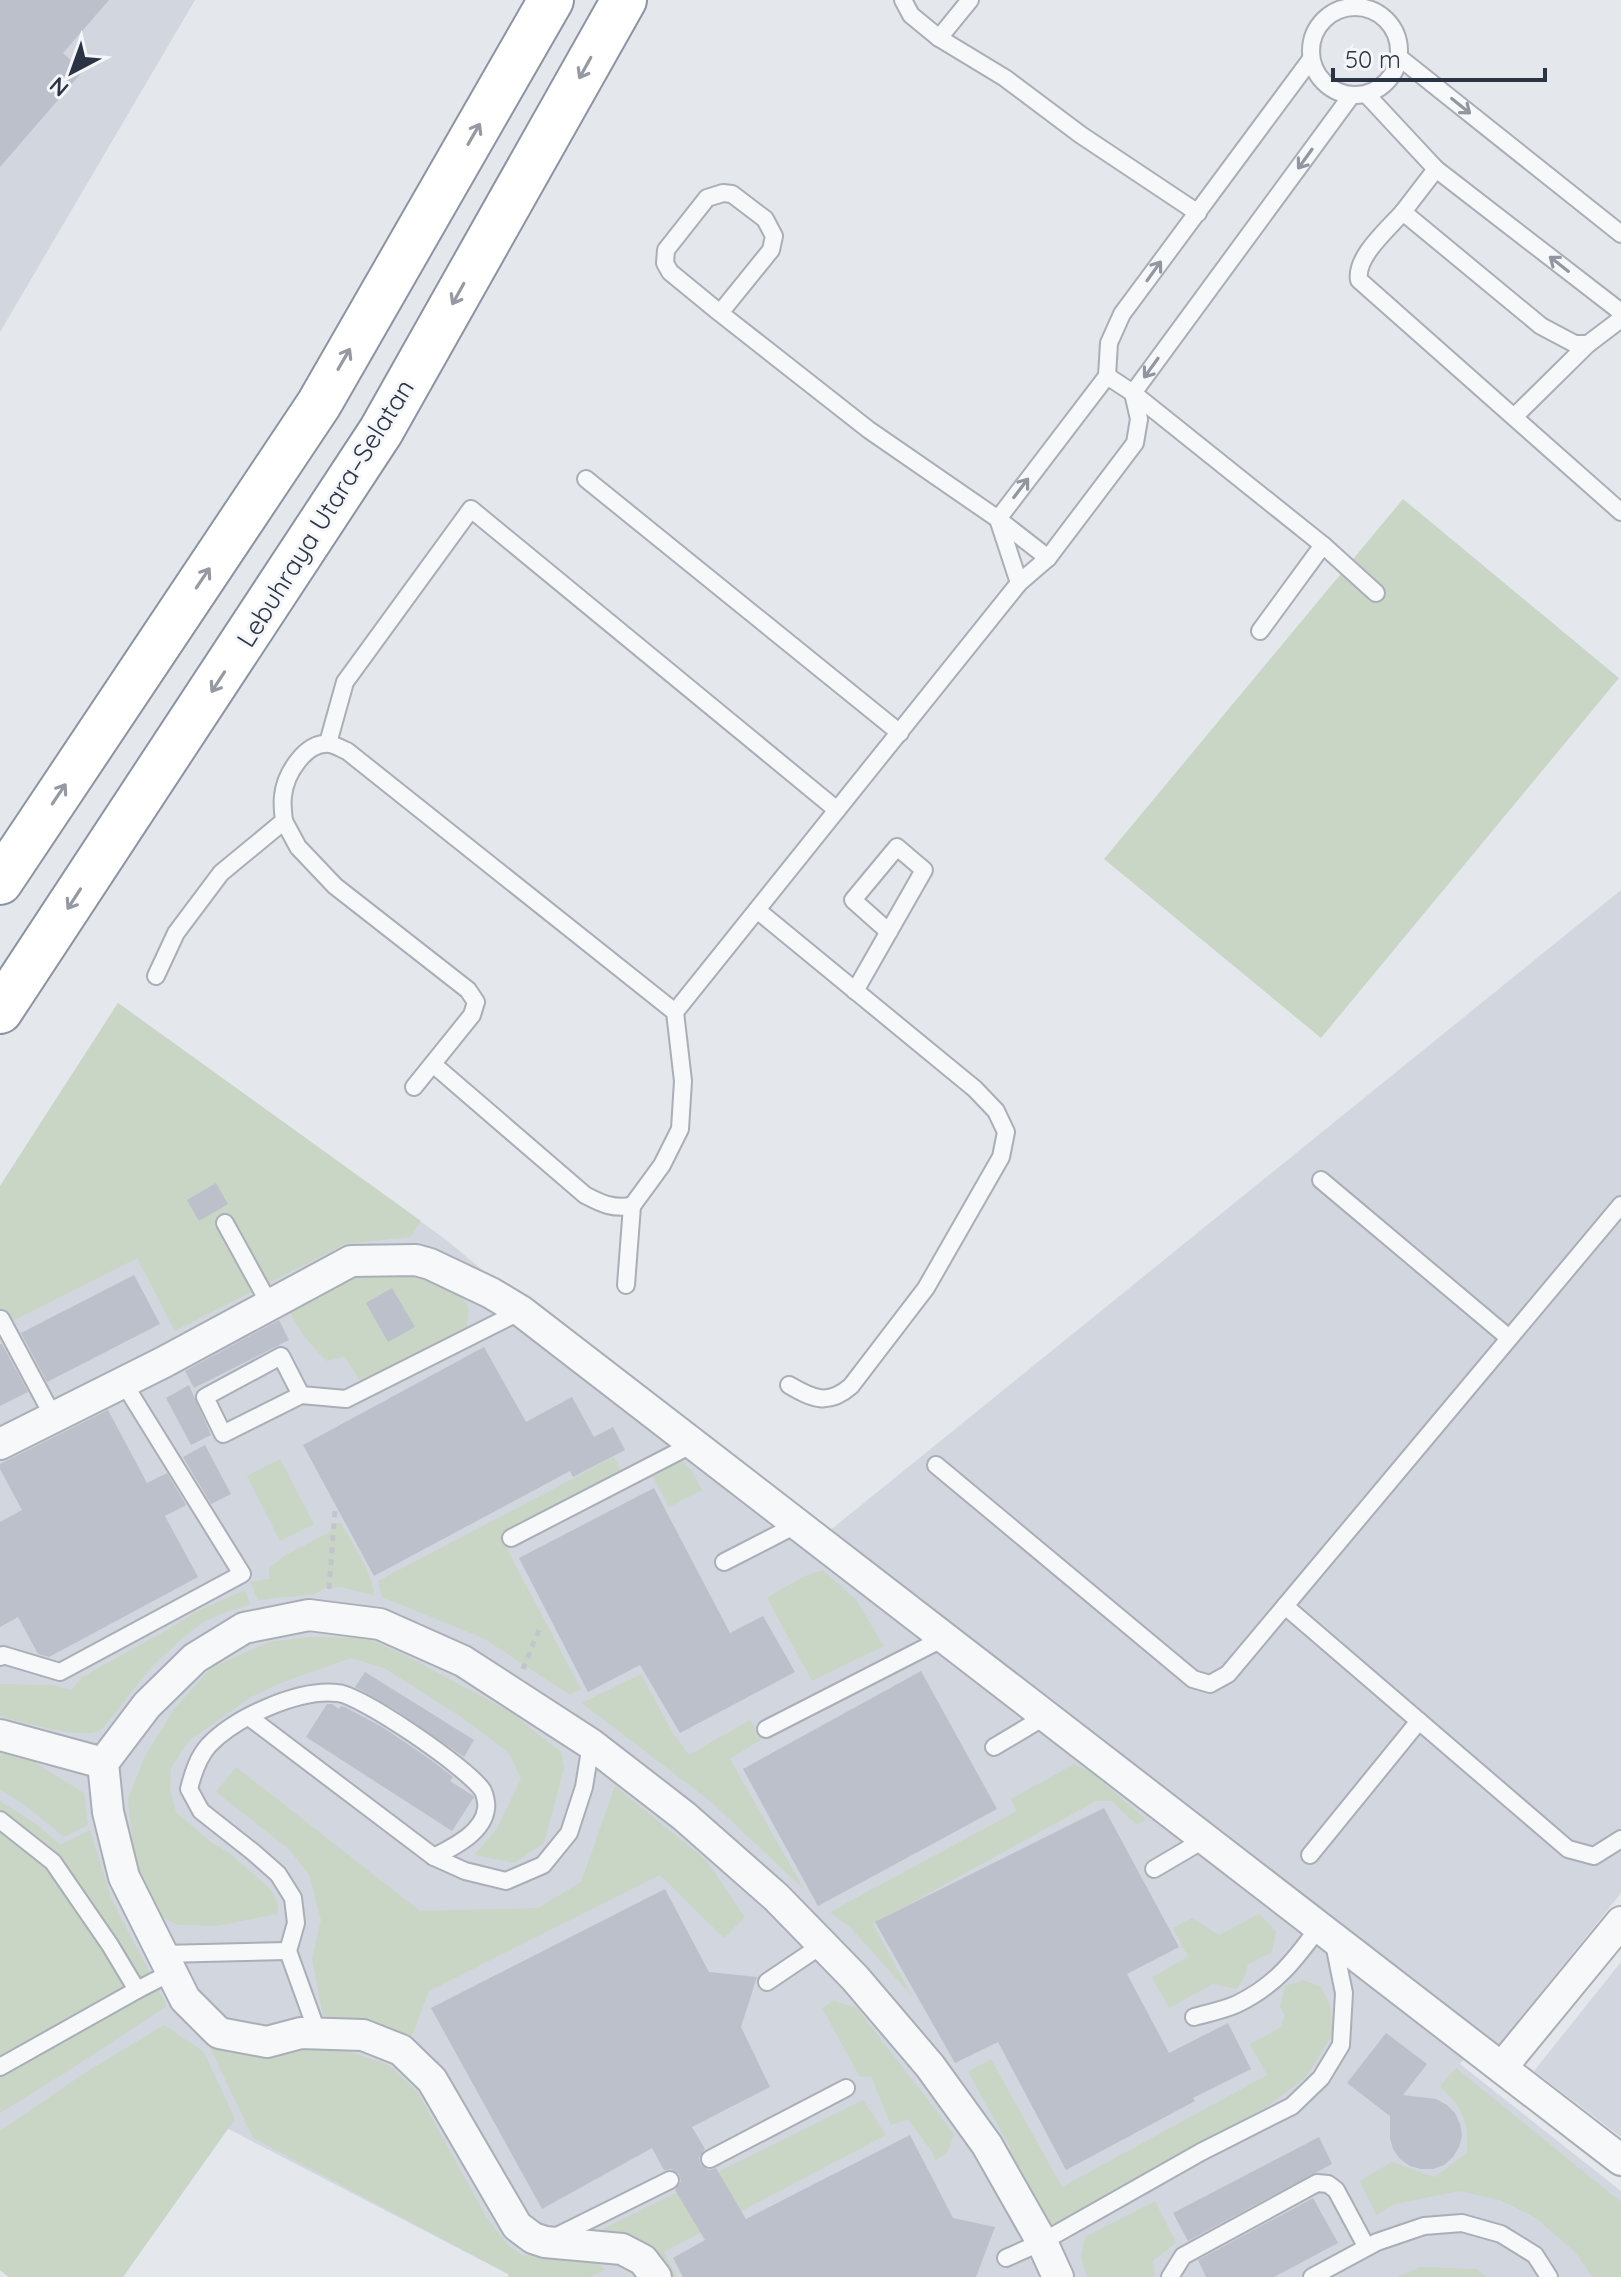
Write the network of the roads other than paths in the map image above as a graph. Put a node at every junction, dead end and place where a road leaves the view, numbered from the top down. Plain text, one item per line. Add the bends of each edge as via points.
1 (551, 0) edge
2 (624, 0) edge
3 (903, 0) edge
4 (970, 0) edge
5 (1378, 5) edge
6 (939, 38) junction
7 (1400, 58) junction
8 (1311, 59) junction
9 (1359, 96) junction
10 (1436, 169) junction
11 (1403, 212) junction
12 (1198, 213) junction
13 (1621, 234) edge
14 (720, 313) junction
15 (1619, 322) edge
16 (1588, 344) junction
17 (1107, 376) junction
18 (1133, 393) junction
19 (1515, 416) junction
20 (586, 479) dead end
21 (1621, 512) edge
22 (998, 519) junction
23 (1323, 545) junction
24 (1048, 558) junction
25 (1019, 583) junction
26 (1376, 593) dead end
27 (1260, 631) dead end
28 (900, 733) junction
29 (328, 743) junction
30 (837, 810) junction
31 (284, 821) junction
32 (0, 882) edge
33 (757, 910) junction
34 (889, 932) junction
35 (156, 976) dead end
36 (855, 991) junction
37 (0, 1011) edge
38 (675, 1012) junction
39 (434, 1065) junction
40 (414, 1087) dead end
41 (1321, 1180) dead end
42 (1621, 1205) edge
43 (632, 1206) junction
44 (225, 1223) dead end
45 (626, 1285) dead end
46 (270, 1305) junction
47 (521, 1311) junction
48 (1, 1319) edge
49 (1509, 1338) junction
50 (123, 1382) junction
51 (789, 1385) dead end
52 (301, 1395) junction
53 (54, 1418) junction
54 (0, 1444) edge
55 (693, 1444) junction
56 (936, 1465) dead end
57 (798, 1524) junction
58 (511, 1538) dead end
59 (724, 1562) dead end
60 (1285, 1606) junction
61 (944, 1638) junction
62 (0, 1657) edge
63 (1046, 1716) junction
64 (249, 1717) junction
65 (1419, 1721) junction
66 (766, 1729) dead end
67 (0, 1735) edge
68 (591, 1744) junction
69 (994, 1747) dead end
70 (103, 1763) junction
71 (0, 1820) edge
72 (1205, 1839) junction
73 (1621, 1839) edge
74 (1310, 1855) dead end
75 (434, 1857) junction
76 (1154, 1869) dead end
77 (1621, 1922) edge
78 (1326, 1932) junction
79 (822, 1945) junction
80 (288, 1951) junction
81 (167, 1963) junction
82 (767, 1982) dead end
83 (137, 1990) junction
84 (1194, 2017) dead end
85 (318, 2034) junction
86 (0, 2067) edge
87 (1502, 2067) junction
88 (846, 2088) dead end
89 (710, 2159) dead end
90 (1621, 2160) edge
91 (670, 2180) dead end
92 (545, 2242) junction
93 (1042, 2242) junction
94 (1366, 2246) junction
95 (1006, 2258) dead end
96 (656, 2277) edge
97 (1058, 2277) edge
98 (1170, 2277) edge
99 (1312, 2277) edge
100 (1549, 2277) edge

32 -> 1 highway via 319,404
2 -> 37 highway, Lebuhraya Utara–Selatan via 381,431
3 - 6 lane via 911,15
4 - 6 lane
5 - 7 lane via 1395,31
5 - 8 lane via 1351,6 1328,15 1313,35
6 - 12 lane
7 - 9 lane via 1389,81
7 -> 13 lane
8 - 9 lane via 1325,84
8 - 12 lane
9 - 10 lane
9 -> 18 lane
10 - 11 lane
15 -> 10 lane
11 - 16 lane via 1541,326 1575,344
11 - 19 lane via 1366,254 1359,280
17 -> 12 lane via 1109,343 1122,314
14 - 14 lane via 771,250 774,236 765,219 723,193 707,198 666,250 665,263
14 - 22 lane via 869,430
15 - 16 lane
16 - 19 lane
17 - 18 lane
22 -> 17 lane
18 - 23 lane
18 - 24 lane via 1139,419 1135,443
19 - 21 lane
20 - 28 lane
22 - 24 lane
22 - 25 lane
23 - 26 lane
23 - 27 lane
24 - 25 lane
25 - 28 lane
28 - 30 lane
29 - 30 lane via 345,682 471,509
29 - 31 lane via 295,763 282,797
29 - 38 lane via 369,766
30 - 33 lane
31 - 35 lane via 221,873 176,933
31 - 39 lane via 298,847 335,886 468,990 476,1002
33 - 36 lane
33 - 38 lane
34 - 34 lane via 924,870 897,847 853,900
34 - 36 lane
36 - 51 lane via 975,1089 996,1111 1006,1132 1001,1157 926,1288 851,1386 826,1400
38 - 43 lane via 683,1081 680,1129
39 - 40 lane
39 - 43 lane via 585,1195 603,1205
41 - 49 lane
42 - 49 lane
43 - 45 lane
44 - 46 lane
46 - 47 street via 351,1261 416,1260
46 - 50 street
47 - 52 lane via 346,1399
47 - 55 street
48 - 53 lane
49 - 60 lane
50 - 53 street
50 - 62 lane via 242,1574 60,1672
52 - 52 lane via 223,1434 205,1397 281,1356
53 - 54 street
55 - 57 street
55 - 58 lane
56 - 60 lane via 1193,1679 1210,1684 1228,1674
57 - 59 lane
57 - 61 street
60 - 65 lane
61 - 63 street
61 - 66 lane
63 - 69 lane
63 - 72 street
64 - 75 lane
64 - 75 lane via 277,1704 339,1692 452,1761 484,1792 486,1807 482,1822 460,1843
64 - 80 lane via 209,1745 189,1789 201,1811 278,1874 293,1898 296,1923
65 - 73 lane via 1568,1849 1594,1856
65 - 74 lane
67 - 70 street
68 - 70 street via 463,1661 380,1624 309,1615 244,1628 195,1658 147,1705
68 - 75 lane via 569,1833 543,1865 506,1881
68 - 79 street via 684,1816
70 - 81 street via 124,1877
71 - 83 lane via 53,1862
72 - 76 lane
72 - 78 street
77 - 87 street
78 - 84 lane via 1265,1988 1235,2005
78 - 87 street
78 - 93 lane via 1344,1993 1341,2045 1321,2078 1292,2106
79 - 82 lane
79 - 93 street via 930,2066 987,2145
80 - 81 lane
80 - 85 lane
81 - 83 lane
81 - 85 street via 185,1999 219,2033 267,2042
83 - 86 lane
85 - 92 street via 363,2035 401,2050 432,2080 517,2226
87 - 90 street
88 - 89 lane
91 - 92 lane
92 - 96 street via 622,2249 643,2260
93 - 95 lane
93 - 97 street
94 - 98 lane via 1336,2190 1317,2183 1183,2256
94 - 99 lane
94 - 100 lane via 1424,2226 1462,2223 1501,2234 1535,2255

